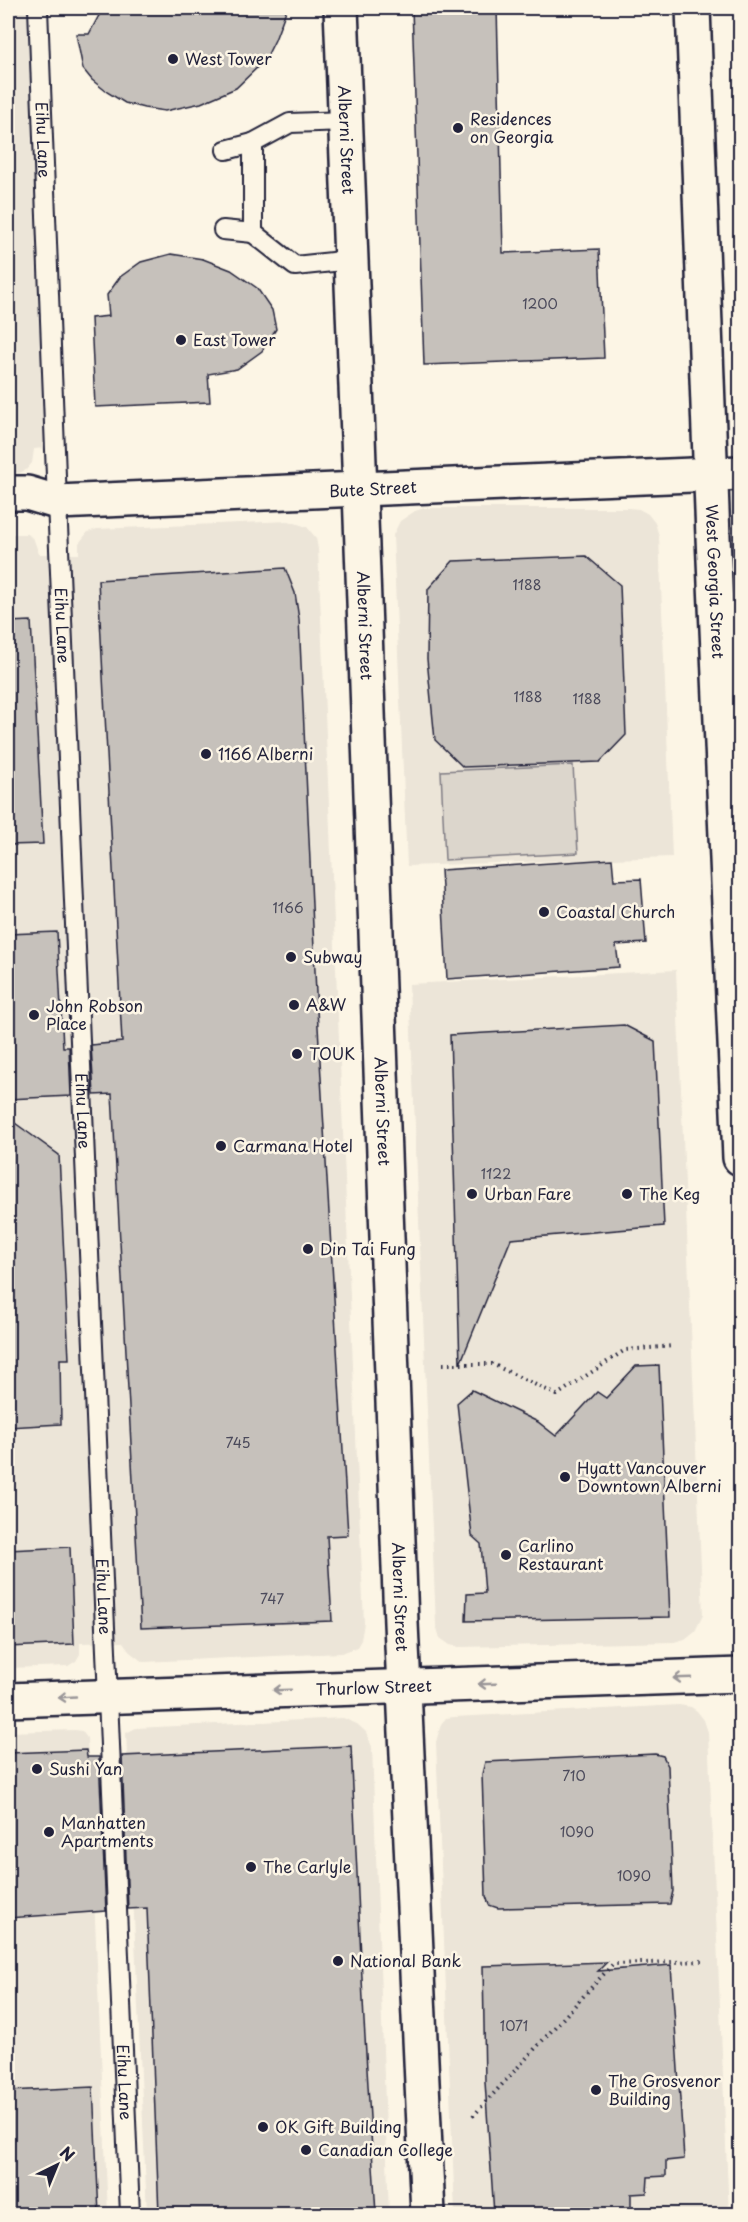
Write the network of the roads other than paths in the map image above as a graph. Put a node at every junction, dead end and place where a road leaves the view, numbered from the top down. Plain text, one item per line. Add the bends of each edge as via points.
1 (38, 8) edge
2 (341, 8) edge
3 (693, 8) edge
4 (345, 122) junction
5 (253, 143) junction
6 (226, 150) dead end
7 (224, 230) dead end
8 (253, 232) junction
9 (351, 260) junction
10 (726, 474) edge
11 (360, 489) junction
12 (8, 493) edge
13 (57, 502) junction
14 (741, 1158) edge
15 (741, 1676) edge
16 (404, 1687) junction
17 (108, 1695) junction
18 (8, 1700) edge
19 (130, 2214) edge
20 (428, 2214) edge

1 - 13 lane, Eihu Lane
2 - 4 main road, Alberni Street
3 - 10 main road, West Georgia Street
4 - 5 lane via 290,123
4 - 9 main road, Alberni Street
5 - 6 lane
5 - 8 lane
7 - 8 lane
8 - 9 lane via 295,266
9 - 11 main road, Alberni Street
10 - 11 main road, Bute Street
10 - 14 main road, West Georgia Street
11 - 13 main road, Bute Street
11 - 16 main road, Alberni Street
12 - 13 main road, Bute Street via 27,493
13 - 17 lane, Eihu Lane
15 -> 16 main road, Thurlow Street
16 -> 17 main road, Thurlow Street
16 - 20 main road, Alberni Street
17 -> 18 main road, Thurlow Street
17 - 19 lane, Eihu Lane

